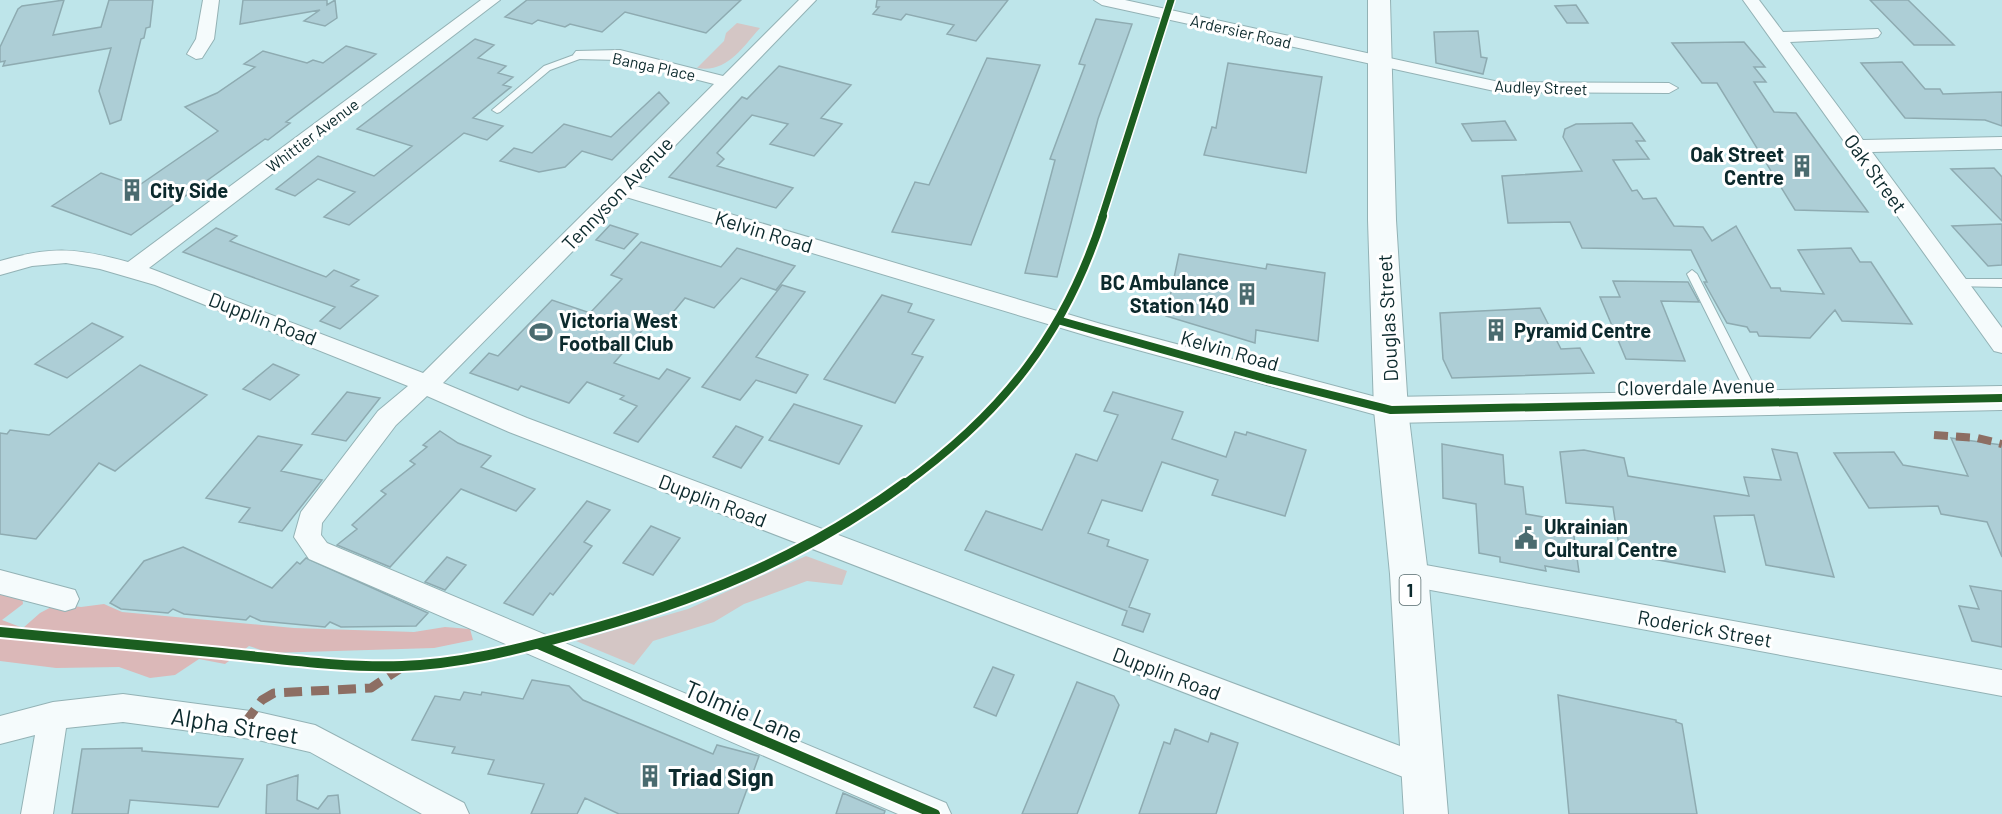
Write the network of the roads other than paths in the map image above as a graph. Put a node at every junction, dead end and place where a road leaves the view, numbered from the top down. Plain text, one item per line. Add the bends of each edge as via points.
1 (211, 0) edge
2 (492, 0) edge
3 (808, 0) edge
4 (1102, 0) edge
5 (1379, 0) edge
6 (1751, 0) edge
7 (1872, 33) dead end
8 (1777, 37) junction
9 (196, 54) dead end
10 (582, 55) joint
11 (1380, 62) junction
12 (726, 82) junction
13 (1669, 88) dead end
14 (497, 110) dead end
15 (2002, 144) edge
16 (1856, 146) junction
17 (622, 189) junction
18 (0, 268) edge
19 (132, 270) junction
20 (1692, 274) dead end
21 (1956, 283) junction
22 (2002, 283) edge
23 (2002, 345) edge
24 (425, 384) junction
25 (2002, 398) edge
26 (1757, 403) junction
27 (1391, 410) junction
28 (1409, 574) junction
29 (0, 582) edge
30 (65, 600) dead end
31 (2002, 683) edge
32 (53, 716) junction
33 (0, 730) edge
34 (1424, 770) junction
35 (37, 814) edge
36 (453, 814) edge
37 (934, 814) edge
38 (1426, 814) edge

1 - 9 street via 205,39
2 - 19 street, Whittier Avenue
3 - 12 street, Tennyson Avenue
4 - 11 street, Ardersier Road
5 - 11 main road, Douglas Street / 1
6 - 8 street, Oak Street
7 - 8 street
8 - 16 street, Oak Street
10 - 12 street, Banga Place via 620,55
10 - 14 lane via 547,68
11 - 13 street, Audley Street via 1499,87
11 - 27 main road, Douglas Street / 1
12 - 17 street, Tennyson Avenue
15 - 16 street
16 - 21 street, Oak Street
17 - 24 street, Tennyson Avenue
17 - 27 street, Kelvin Road via 1067,322
18 - 19 street, Dupplin Road via 32,259 66,256
19 - 24 street, Dupplin Road via 384,364
20 - 26 lane
21 - 22 lane
21 - 23 street, Oak Street
24 - 34 street, Dupplin Road via 551,437
24 - 37 street, Tolmie Lane via 387,418 310,520 307,537 318,551
25 - 26 main road, Cloverdale Avenue
26 - 27 main road, Cloverdale Avenue
27 - 28 main road, Douglas Street / 1
28 - 31 street, Roderick Street
28 - 34 main road, Douglas Street / 1
29 - 30 street
32 - 33 street, Alpha Street
32 - 35 street
32 - 36 street, Alpha Street via 123,708 303,736
34 - 38 main road, Douglas Street / 1

